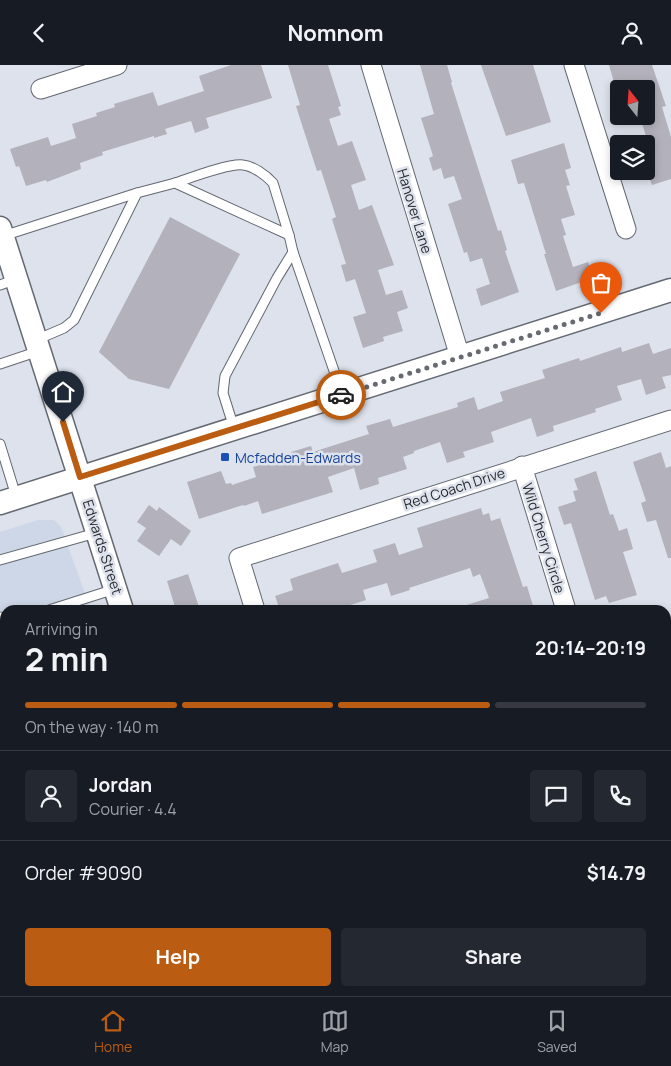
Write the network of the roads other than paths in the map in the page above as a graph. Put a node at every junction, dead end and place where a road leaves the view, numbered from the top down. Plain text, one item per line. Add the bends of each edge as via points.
1 (117, 65) edge
2 (370, 65) edge
3 (574, 65) edge
4 (41, 89) dead end
5 (175, 183) junction
6 (137, 193) junction
7 (626, 229) dead end
8 (1, 232) edge
9 (289, 235) junction
10 (293, 252) junction
11 (8, 282) edge
12 (671, 290) edge
13 (38, 345) junction
14 (460, 357) junction
15 (0, 364) edge
16 (342, 395) junction
17 (671, 420) edge
18 (234, 429) junction
19 (0, 444) edge
20 (522, 466) junction
21 (80, 477) junction
22 (8, 500) edge
23 (98, 533) junction
24 (0, 560) edge
25 (119, 599) edge
26 (84, 605) edge
27 (253, 605) edge
28 (564, 605) edge

1 - 4 street
2 - 14 street, Hanover Lane
3 - 7 street
5 - 6 lane
5 - 9 lane
5 - 9 lane via 233,165 244,165 273,183
6 - 8 lane
6 - 13 lane via 74,320
8 - 11 street, Edwards Street
9 - 10 lane
10 - 16 lane
10 - 18 lane via 225,376 222,393
11 - 13 street, Edwards Street
12 - 14 street
13 - 15 lane
13 - 21 street, Edwards Street
14 - 16 street
16 - 18 street
17 - 20 street, Red Coach Drive
18 - 21 street
19 - 22 lane
20 - 27 street, Red Coach Drive via 239,558
20 - 28 street, Wild Cherry Circle
21 - 22 street
21 - 23 street, Edwards Street
23 - 24 lane
23 - 25 street, Edwards Street
25 - 26 lane

